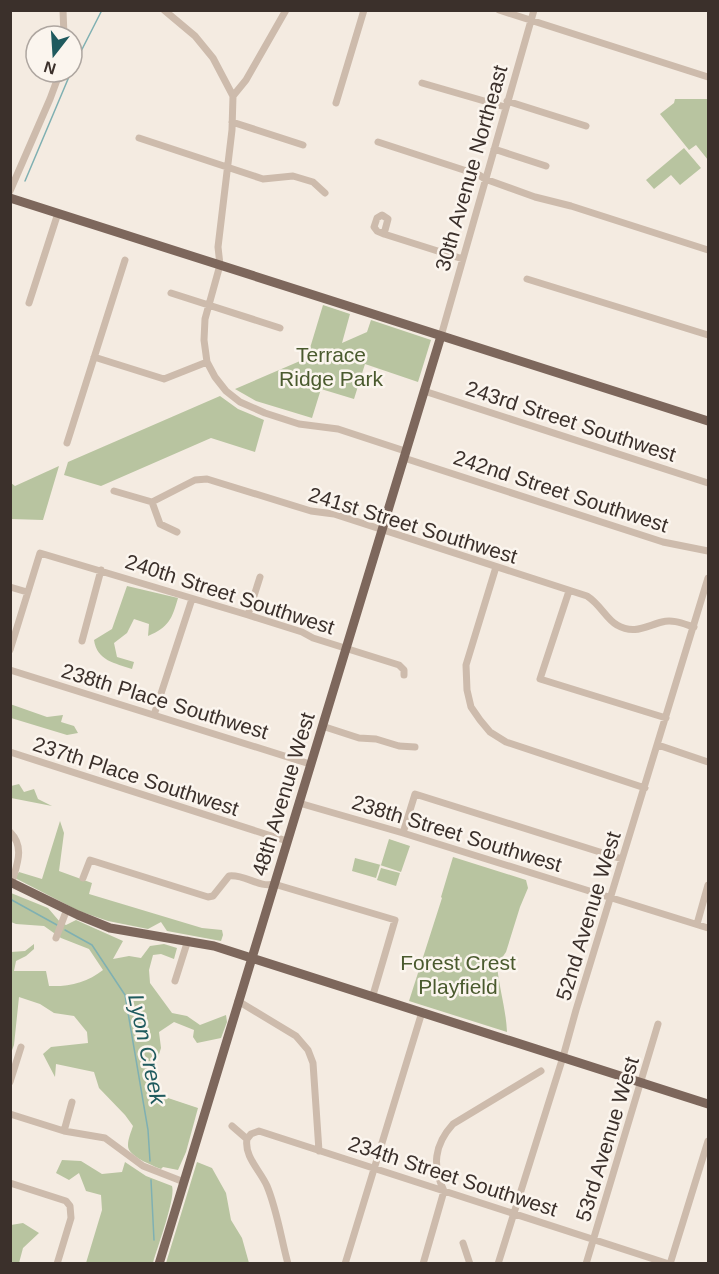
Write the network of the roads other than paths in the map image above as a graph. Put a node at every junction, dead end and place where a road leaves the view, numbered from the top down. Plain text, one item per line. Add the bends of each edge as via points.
1 (164, 10) edge
2 (286, 10) edge
3 (364, 10) edge
4 (499, 10) edge
5 (534, 10) edge
6 (531, 21) junction
7 (708, 77) edge
8 (422, 83) dead end
9 (56, 84) edge
10 (233, 96) junction
11 (336, 103) dead end
12 (506, 104) junction
13 (232, 123) junction
14 (586, 126) dead end
15 (139, 138) dead end
16 (378, 142) dead end
17 (303, 145) dead end
18 (494, 149) junction
19 (546, 166) dead end
20 (227, 167) junction
21 (485, 179) junction
22 (10, 191) edge
23 (325, 193) dead end
24 (10, 198) edge
25 (58, 213) junction
26 (384, 234) dead end
27 (708, 250) edge
28 (463, 259) junction
29 (124, 260) dead end
30 (220, 265) junction
31 (527, 279) dead end
32 (171, 292) dead end
33 (29, 303) dead end
34 (209, 305) junction
35 (280, 328) dead end
36 (708, 334) edge
37 (441, 336) junction
38 (94, 357) junction
39 (207, 362) junction
40 (424, 391) junction
41 (708, 421) edge
42 (67, 443) dead end
43 (404, 454) junction
44 (708, 483) edge
45 (114, 491) dead end
46 (152, 502) junction
47 (382, 529) junction
48 (177, 532) dead end
49 (708, 551) edge
50 (496, 567) junction
51 (101, 570) junction
52 (260, 577) dead end
53 (708, 578) edge
54 (10, 587) edge
55 (569, 591) junction
56 (706, 591) edge
57 (27, 592) junction
58 (192, 598) junction
59 (248, 615) junction
60 (694, 627) junction
61 (82, 641) dead end
62 (346, 648) junction
63 (10, 650) edge
64 (10, 670) edge
65 (404, 675) dead end
66 (154, 715) junction
67 (666, 718) junction
68 (322, 726) junction
69 (658, 745) junction
70 (415, 747) dead end
71 (10, 752) edge
72 (708, 762) edge
73 (310, 764) junction
74 (645, 788) junction
75 (299, 802) junction
76 (10, 831) edge
77 (403, 832) junction
78 (286, 841) junction
79 (622, 859) junction
80 (83, 878) dead end
81 (11, 882) edge
82 (274, 884) junction
83 (708, 885) edge
84 (610, 898) junction
85 (67, 909) junction
86 (697, 924) junction
87 (708, 928) edge
88 (56, 938) dead end
89 (188, 940) junction
90 (252, 958) junction
91 (175, 981) dead end
92 (373, 995) junction
93 (238, 1001) junction
94 (422, 1012) junction
95 (658, 1024) dead end
96 (21, 1047) dead end
97 (563, 1058) junction
98 (541, 1071) dead end
99 (10, 1082) edge
100 (641, 1083) junction
101 (72, 1102) dead end
102 (708, 1104) edge
103 (10, 1114) edge
104 (232, 1126) dead end
105 (64, 1131) junction
106 (247, 1139) junction
107 (708, 1141) edge
108 (319, 1151) junction
109 (374, 1168) junction
110 (184, 1182) junction
111 (10, 1183) edge
112 (444, 1191) junction
113 (513, 1213) junction
114 (594, 1239) junction
115 (463, 1243) dead end
116 (57, 1263) edge
117 (159, 1263) edge
118 (288, 1263) edge
119 (345, 1263) edge
120 (423, 1263) edge
121 (470, 1263) edge
122 (498, 1263) edge
123 (586, 1263) edge
124 (670, 1263) edge

1 - 10 street via 195,36
2 - 10 street
3 - 11 street
4 - 6 street
5 - 6 street, 30th Avenue Northeast
6 - 7 street
6 - 12 street, 30th Avenue Northeast
8 - 12 street
9 - 22 street
10 - 13 street
12 - 14 street
12 - 18 street, 30th Avenue Northeast
13 - 17 street
13 - 20 street
15 - 20 street
16 - 21 street
18 - 19 street
18 - 21 street, 30th Avenue Northeast
20 - 23 street via 262,179 293,176 313,182
20 - 30 street via 218,247
21 - 27 street
21 - 28 street, 30th Avenue Northeast
24 - 25 main road
25 - 30 main road
25 - 33 street
26 - 28 street
28 - 37 street, 30th Avenue Northeast
29 - 38 street
30 - 34 street
30 - 37 main road
31 - 36 street
32 - 34 street
34 - 35 street
34 - 39 street via 203,331
37 - 40 main road, 48th Avenue West
37 - 41 main road
38 - 39 street via 164,379
38 - 42 street
39 - 43 street, 242nd Street Southwest via 226,391 248,407 299,423 338,429
40 - 43 main road, 48th Avenue West
40 - 44 street, 243rd Street Southwest
43 - 47 main road, 48th Avenue West
43 - 49 street, 242nd Street Southwest via 663,542
45 - 46 street
46 - 47 street, 241st Street Southwest via 195,480 207,479
46 - 48 street via 160,524
47 - 50 street, 241st Street Southwest
47 - 62 main road, 48th Avenue West
50 - 55 street, 241st Street Southwest
50 - 74 street via 466,665 471,708 490,732 506,742
51 - 57 street, 240th Street Southwest via 40,553
51 - 58 street, 240th Street Southwest
51 - 61 street
52 - 59 street
53 - 56 street, 52nd Avenue West
54 - 57 street
55 - 60 street, 241st Street Southwest via 587,596 613,622 625,628 646,629 675,621
55 - 67 street via 540,679
56 - 60 street, 52nd Avenue West
57 - 63 street
58 - 59 street, 240th Street Southwest
58 - 66 street
59 - 62 street, 240th Street Southwest
60 - 67 street, 52nd Avenue West
62 - 65 street, 240th Street Southwest via 399,665
62 - 68 main road, 48th Avenue West
64 - 66 street, 238th Place Southwest
66 - 73 street, 238th Place Southwest
67 - 69 street, 52nd Avenue West
68 - 70 street via 359,738
68 - 73 main road, 48th Avenue West
69 - 72 street
69 - 74 street, 52nd Avenue West
71 - 78 street, 237th Place Southwest
73 - 75 main road, 48th Avenue West
74 - 79 street, 52nd Avenue West
75 - 77 street, 238th Street Southwest
75 - 78 main road, 48th Avenue West
76 - 81 street via 19,843
77 - 79 street via 415,794
77 - 84 street, 238th Street Southwest
78 - 82 main road, 48th Avenue West
79 - 84 street, 52nd Avenue West
80 - 82 street via 90,860 202,897 213,896 229,876 268,886
81 - 85 main road
82 - 90 main road, 48th Avenue West
82 - 92 street via 395,921
83 - 86 street
84 - 86 street, 238th Street Southwest
84 - 97 street, 52nd Avenue West
85 - 88 street
85 - 89 main road via 110,928
86 - 87 street, 238th Street Southwest
89 - 90 main road
89 - 91 street
90 - 92 main road
90 - 93 main road, 48th Avenue West
92 - 94 main road
93 - 108 street via 296,1036 308,1050 313,1063
93 - 110 main road, 48th Avenue West
94 - 97 main road
94 - 109 street
95 - 100 street, 53rd Avenue West
96 - 99 street
97 - 100 main road
97 - 113 street, 52nd Avenue West
98 - 112 street via 453,1124 443,1135 436,1167
100 - 102 main road
100 - 114 street, 53rd Avenue West
101 - 105 street
103 - 105 street
104 - 106 street
105 - 110 street via 105,1138 143,1166
106 - 108 street, 234th Street Southwest via 259,1131
106 - 118 street via 248,1155 268,1188
107 - 124 street
108 - 109 street, 234th Street Southwest
109 - 112 street, 234th Street Southwest
109 - 119 street
110 - 117 main road, 48th Avenue West
111 - 116 street via 66,1201 70,1206 71,1218
112 - 113 street, 234th Street Southwest
112 - 120 street
113 - 114 street, 234th Street Southwest
113 - 122 street, 52nd Avenue West
114 - 123 street, 53rd Avenue West
114 - 124 street, 234th Street Southwest
115 - 121 street

